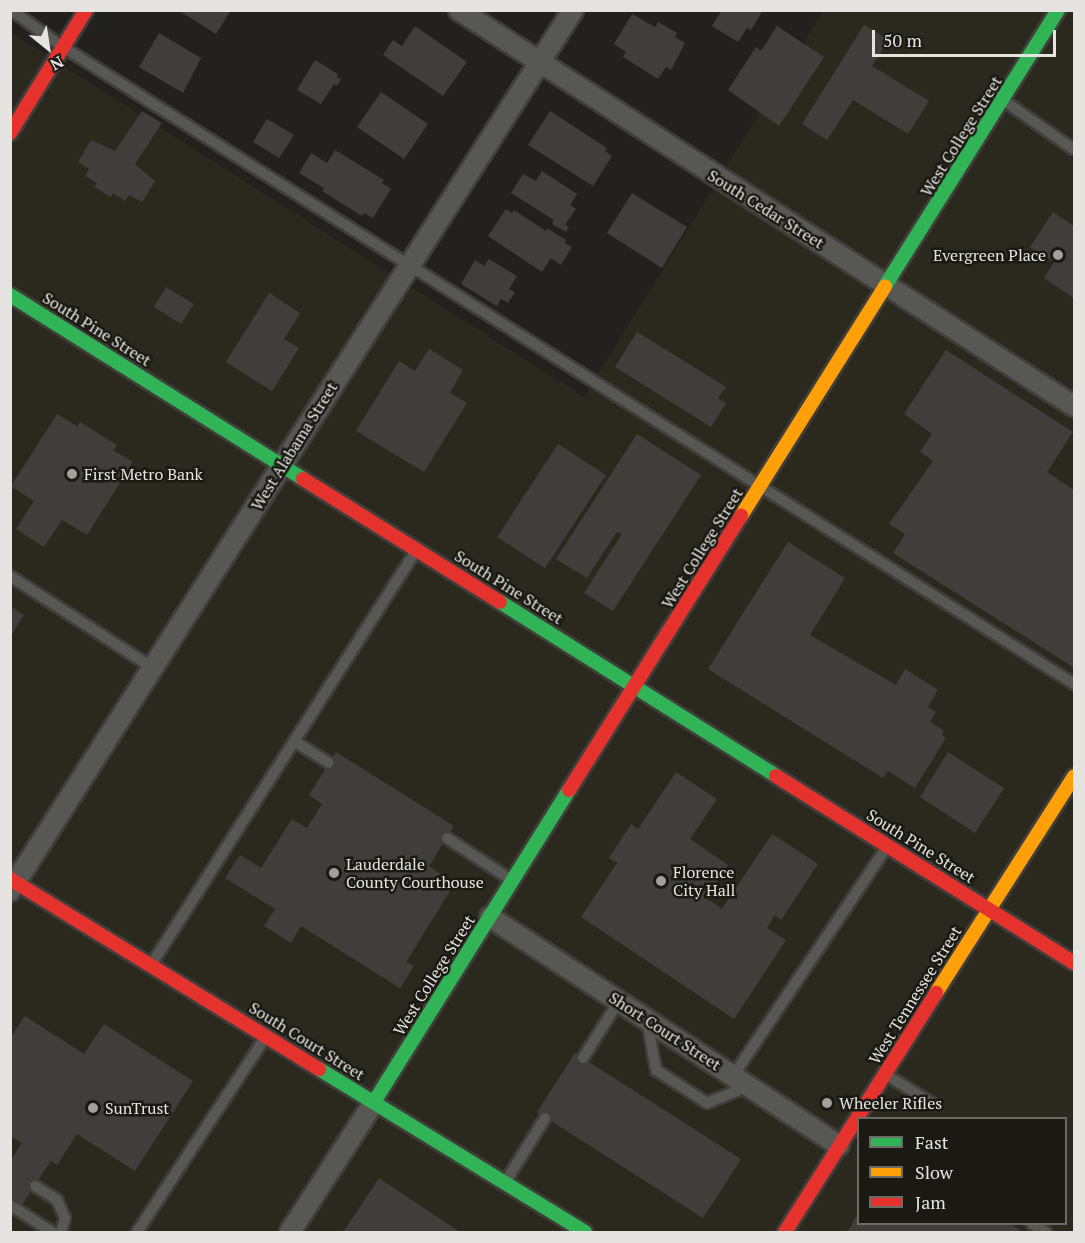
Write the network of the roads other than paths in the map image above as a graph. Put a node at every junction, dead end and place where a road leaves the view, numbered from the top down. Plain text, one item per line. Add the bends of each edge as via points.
1 (11, 10) edge
2 (86, 10) edge
3 (459, 10) edge
4 (573, 10) edge
5 (1058, 10) edge
6 (63, 47) junction
7 (539, 62) junction
8 (1003, 100) junction
9 (10, 133) edge
10 (1074, 149) edge
11 (410, 265) junction
12 (887, 286) junction
13 (10, 295) edge
14 (1074, 406) edge
15 (282, 464) junction
16 (760, 484) junction
17 (417, 549) junction
18 (10, 576) edge
19 (153, 668) junction
20 (1074, 684) edge
21 (636, 686) junction
22 (294, 741) junction
23 (329, 763) dead end
24 (1074, 776) edge
25 (447, 838) dead end
26 (888, 845) junction
27 (513, 881) junction
28 (12, 884) edge
29 (989, 908) junction
30 (490, 917) junction
31 (1074, 963) edge
32 (151, 965) junction
33 (619, 1001) junction
34 (647, 1020) junction
35 (266, 1036) junction
36 (583, 1058) dead end
37 (885, 1073) junction
38 (733, 1076) junction
39 (749, 1086) junction
40 (374, 1102) junction
41 (933, 1104) dead end
42 (861, 1117) edge
43 (545, 1118) dead end
44 (857, 1122) edge
45 (839, 1145) junction
46 (505, 1183) junction
47 (35, 1186) dead end
48 (10, 1205) edge
49 (52, 1233) edge
50 (61, 1233) edge
51 (137, 1233) edge
52 (290, 1233) edge
53 (585, 1233) edge
54 (785, 1233) edge

1 - 6 lane
2 - 6 main road
3 - 7 street, South Cedar Street
4 - 7 street, West Alabama Street
5 - 8 main road, West College Street
6 - 9 main road
6 - 11 lane
7 - 11 street, West Alabama Street
7 - 12 street, South Cedar Street
8 - 10 lane
8 - 12 main road, West College Street
11 - 15 street, West Alabama Street
11 - 16 lane
12 - 14 street, South Cedar Street
12 - 16 main road, West College Street
13 - 15 main road, South Pine Street
15 - 17 main road, South Pine Street
15 - 19 street, West Alabama Street
16 - 20 lane
16 - 21 main road, West College Street
17 - 21 main road, South Pine Street
17 - 22 lane
18 - 19 lane
19 - 28 street, West Alabama Street
21 - 26 main road, South Pine Street
21 - 27 main road, West College Street
22 - 23 lane
22 - 32 lane
24 - 29 main road, West Tennessee Street
25 - 27 lane
26 - 29 main road, South Pine Street
26 - 38 lane
27 - 30 main road, West College Street
28 - 32 main road, South Court Street
29 - 31 main road, South Pine Street
29 - 37 main road, West Tennessee Street
30 - 33 street, Short Court Street
30 - 40 main road, West College Street
32 - 35 main road, South Court Street
33 - 34 street, Short Court Street
33 - 36 lane
34 - 38 street, Short Court Street
34 - 39 lane via 656,1070 707,1103
35 - 40 main road, South Court Street
35 - 51 lane
37 - 41 lane
37 - 42 main road, West Tennessee Street
38 - 39 street, Short Court Street
39 - 45 street, Short Court Street
40 - 46 main road, South Court Street
40 - 52 street
43 - 46 lane
44 - 45 main road, West Tennessee Street
45 - 54 main road, West Tennessee Street
46 - 53 main road, South Court Street
47 - 50 lane via 57,1200 64,1218
48 - 49 lane

